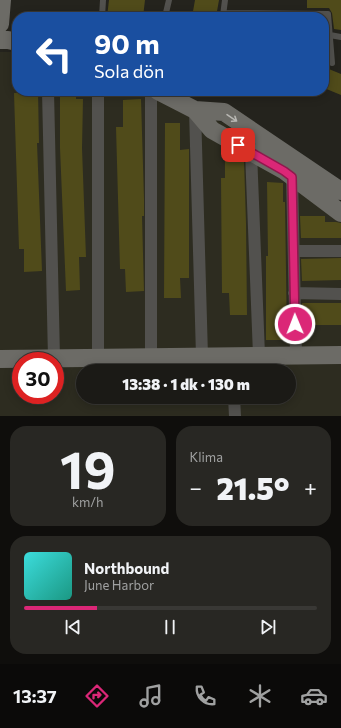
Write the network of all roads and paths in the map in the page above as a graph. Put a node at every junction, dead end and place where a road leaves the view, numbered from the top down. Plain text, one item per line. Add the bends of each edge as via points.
1 (2, 0) edge
2 (103, 0) edge
3 (169, 0) edge
4 (225, 0) edge
5 (102, 12) edge
6 (166, 12) edge
7 (225, 12) edge
8 (0, 24) edge
9 (329, 24) edge
10 (330, 35) junction
11 (341, 37) edge
12 (0, 40) edge
13 (12, 41) edge
14 (329, 62) edge
15 (48, 96) edge
16 (98, 96) edge
17 (151, 96) edge
18 (168, 96) edge
19 (195, 110) junction
20 (251, 152) junction
21 (292, 177) junction
22 (341, 192) edge
23 (341, 213) edge
24 (294, 251) junction
25 (341, 251) edge
26 (294, 293) junction
27 (341, 294) edge
28 (54, 352) edge
29 (259, 355) junction
30 (296, 355) junction
31 (341, 355) edge
32 (202, 356) junction
33 (98, 357) junction
34 (151, 357) junction
35 (64, 358) edge
36 (0, 359) edge
37 (12, 359) edge
38 (231, 363) edge
39 (234, 404) edge
40 (235, 416) edge

1 - 8 street
2 - 5 lane
3 - 6 lane
4 - 7 lane
9 - 10 lane
10 - 11 lane
10 - 14 lane via 332,64
12 - 13 street
15 - 28 street
16 - 33 street
17 - 34 street
18 - 19 street
19 - 20 street via 212,130
19 -> 22 street via 224,112
19 - 32 street
20 - 21 street
20 - 29 street
21 - 23 street
21 - 24 street
24 - 25 street
24 - 26 street
26 - 27 street
26 - 30 street
29 - 30 street
29 - 38 street
30 - 31 street
32 - 34 street
32 - 38 street
33 - 34 street
33 - 35 street
36 - 37 street
39 - 40 street

